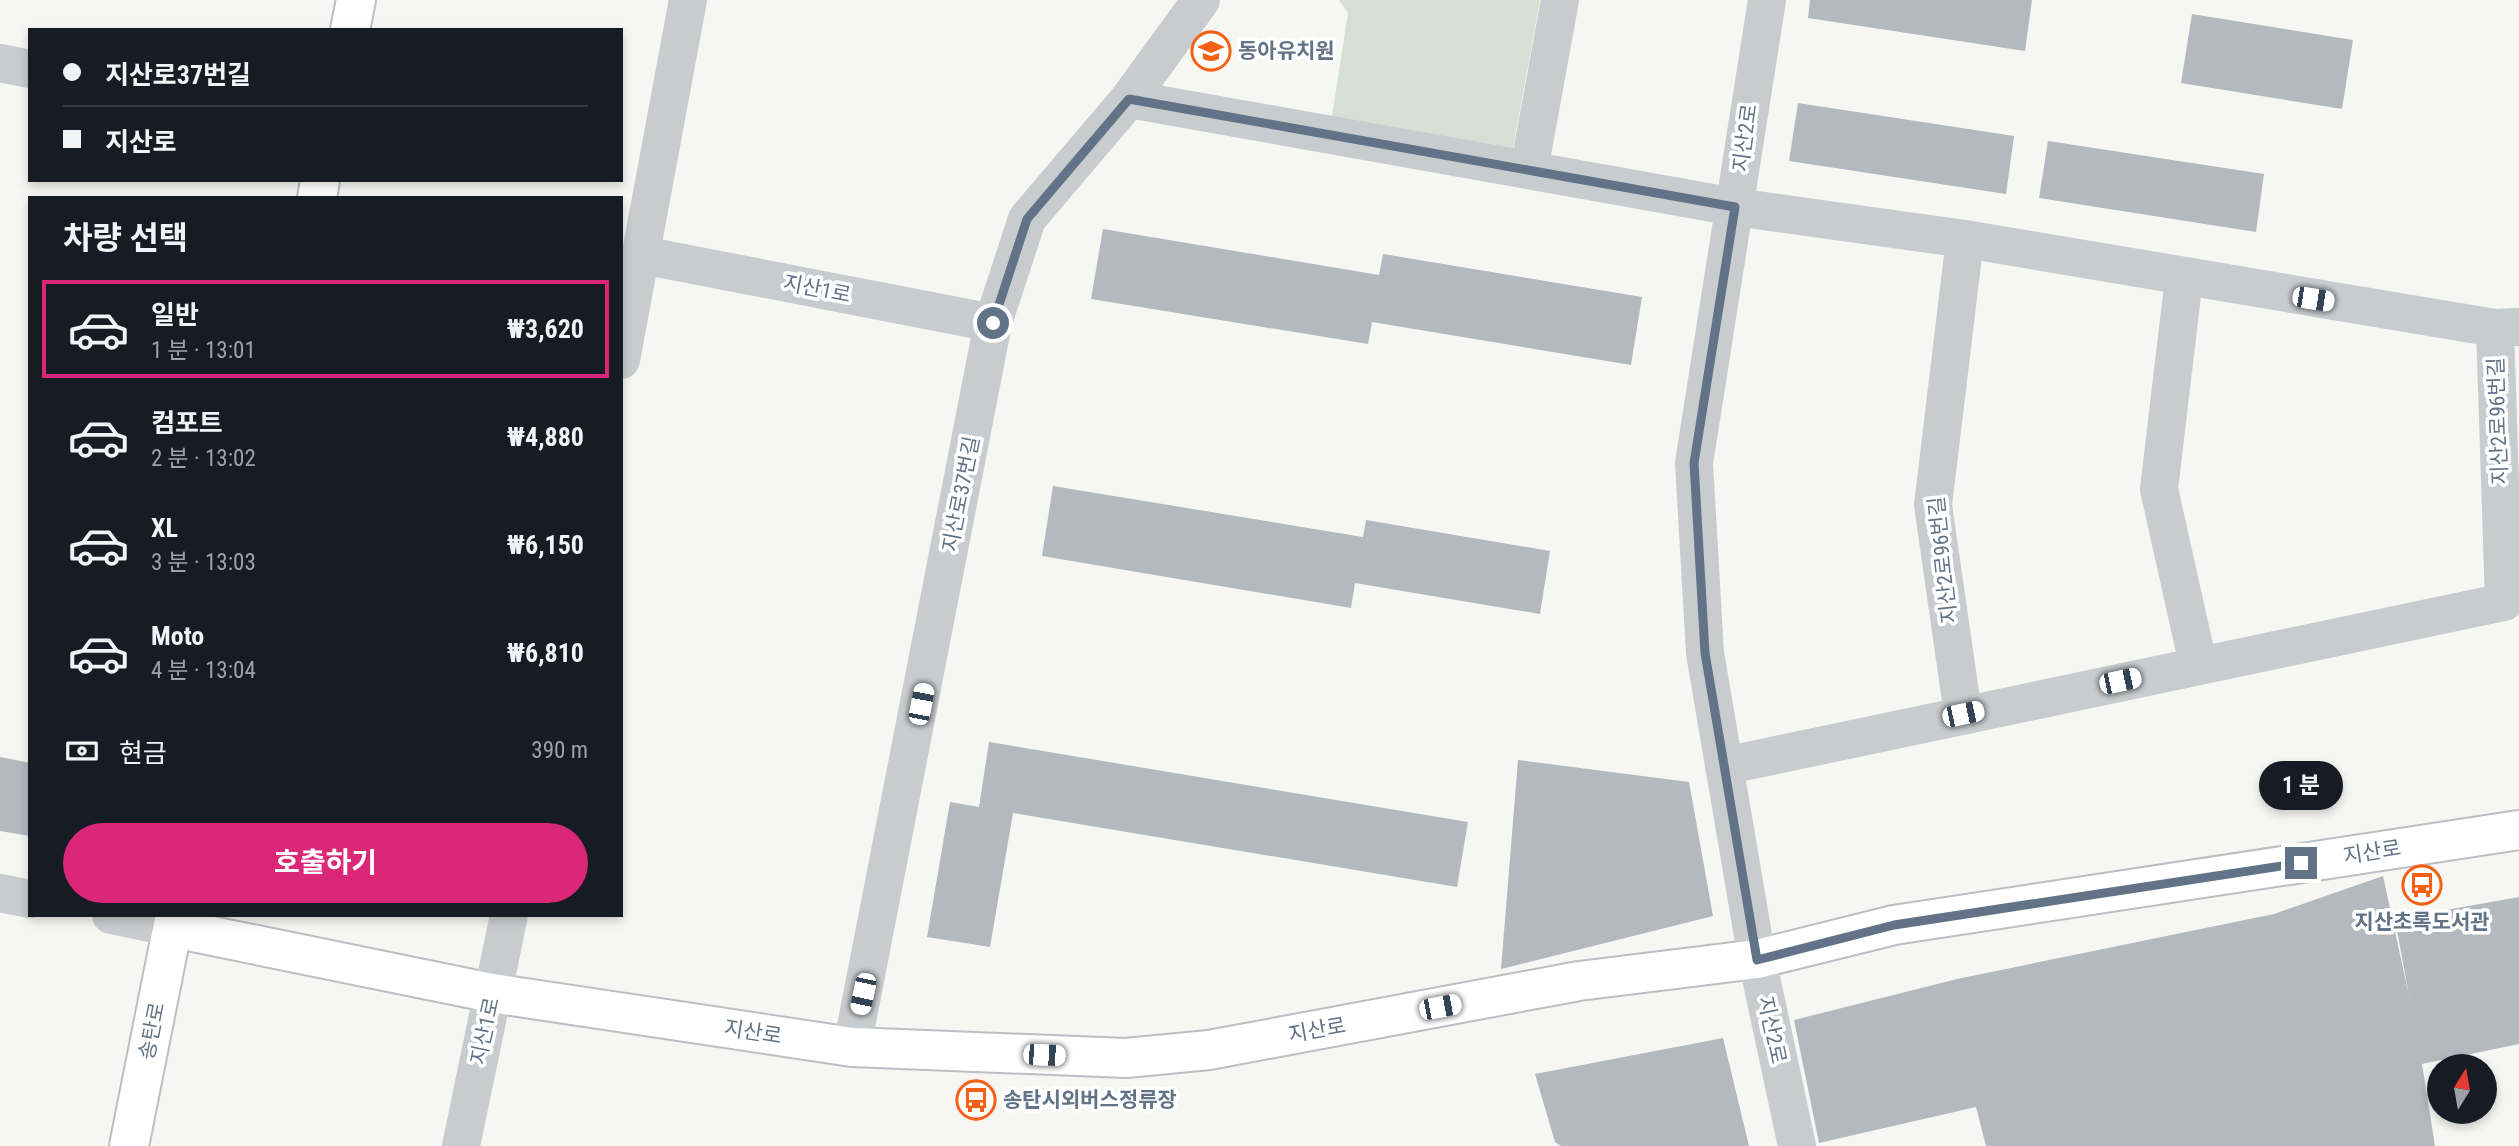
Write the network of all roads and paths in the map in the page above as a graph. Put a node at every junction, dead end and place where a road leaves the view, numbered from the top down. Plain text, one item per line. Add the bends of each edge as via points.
1 (356, 0) edge
2 (688, 0) edge
3 (1200, 0) edge
4 (1560, 0) edge
5 (1766, 0) edge
6 (350, 28) edge
7 (0, 63) edge
8 (28, 69) edge
9 (1129, 99) junction
10 (1530, 170) junction
11 (1735, 207) junction
12 (1965, 239) junction
13 (642, 256) junction
14 (2184, 278) junction
15 (993, 323) junction
16 (2507, 328) edge
17 (623, 350) edge
18 (2198, 664) junction
19 (1963, 714) junction
20 (1724, 766) junction
21 (2519, 830) edge
22 (0, 892) edge
23 (28, 899) edge
24 (129, 917) edge
25 (509, 917) edge
26 (174, 922) edge
27 (1757, 960) junction
28 (492, 993) junction
29 (852, 1047) junction
30 (129, 1146) edge
31 (461, 1146) edge
32 (1797, 1146) edge

1 - 6 main road
2 - 13 street
3 - 9 street, 지산로37번길
4 - 10 street
5 - 11 street, 지산2로
7 - 8 street
9 - 10 street, 지산2로96번길
9 - 15 street, 지산로37번길 via 1027,219
10 - 11 street, 지산2로96번길
11 - 12 street, 지산2로96번길
11 - 20 street, 지산2로 via 1694,463 1705,653
12 - 14 street, 지산2로96번길
12 - 19 street, 지산2로96번길 via 1933,505
13 - 15 street, 지산1로
13 - 17 street
14 - 16 street, 지산2로96번길
14 - 18 street via 2159,489
15 - 29 street, 지산로37번길
16 - 18 street, 지산2로96번길 via 2504,602
18 - 19 street, 지산2로96번길
19 - 20 street, 지산2로96번길
20 - 27 street, 지산2로
21 - 27 main road, 지산로 via 1894,925
22 - 23 street
24 - 26 street, 지산로
25 - 28 street, 지산1로
26 - 28 main road, 지산로
26 - 30 main road, 송탄로
27 - 29 main road, 지산로 via 1579,981 1209,1049 1126,1058
27 - 32 street, 지산2로
28 - 29 main road, 지산로
28 - 31 street, 지산1로

